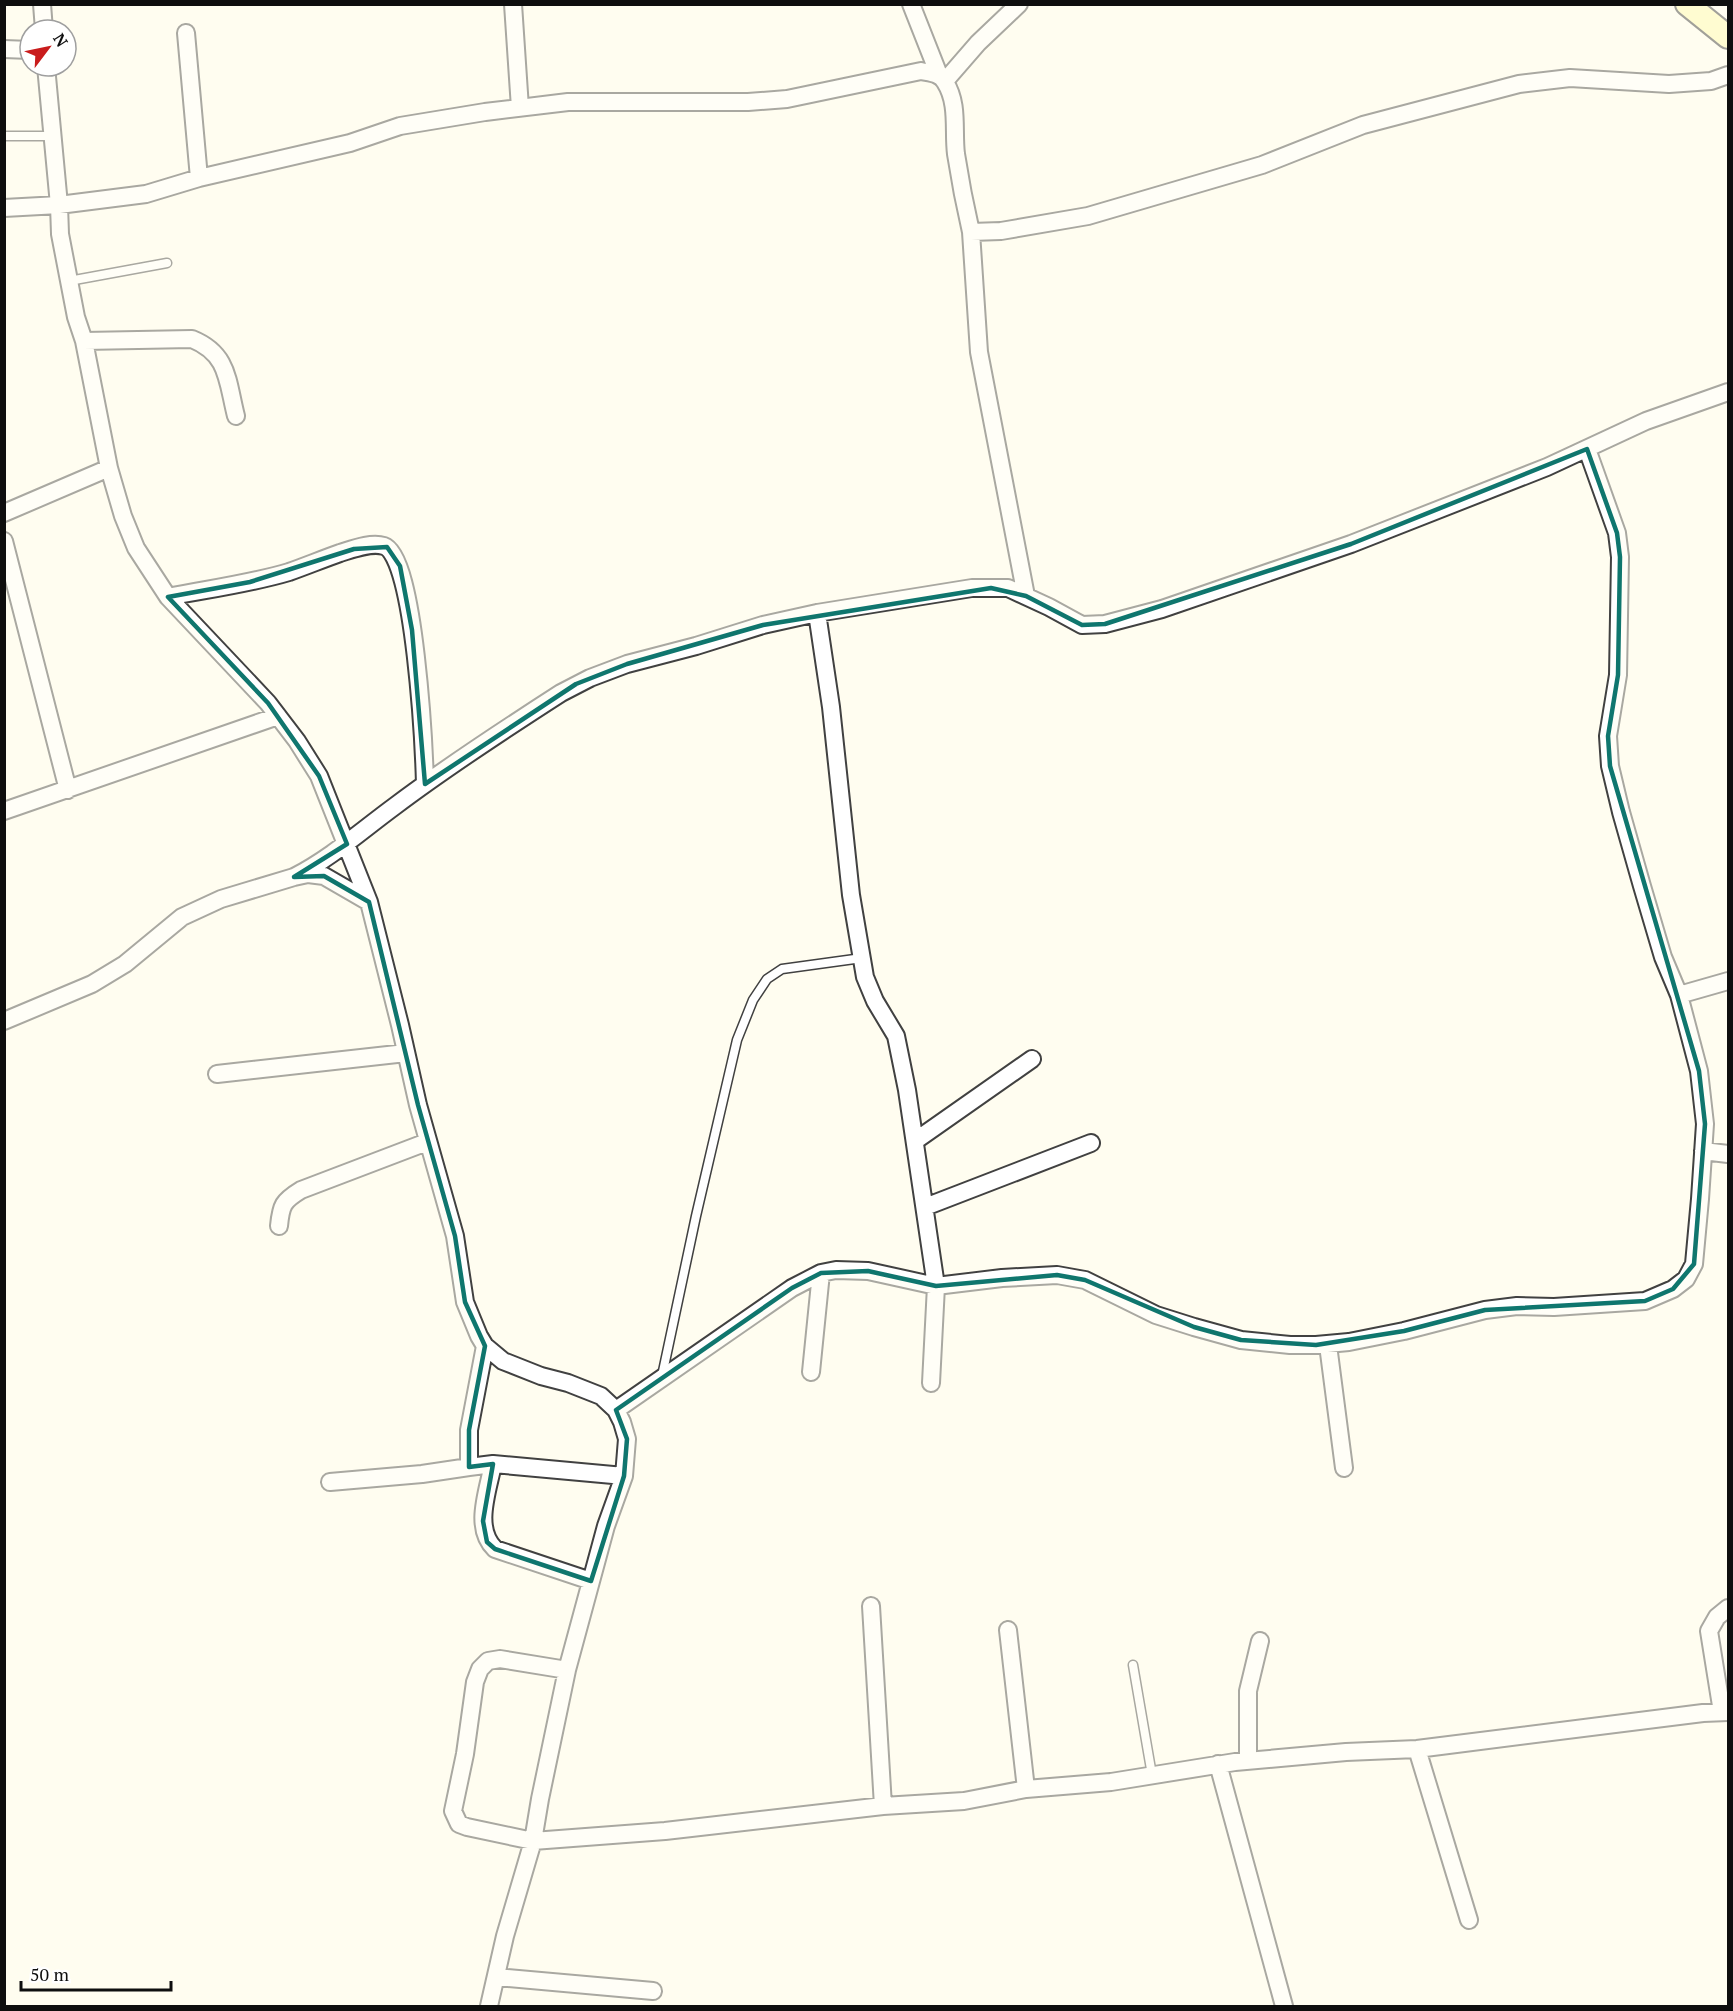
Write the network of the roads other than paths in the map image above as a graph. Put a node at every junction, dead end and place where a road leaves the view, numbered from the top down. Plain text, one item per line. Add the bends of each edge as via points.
1 (513, 4) edge
2 (911, 4) edge
3 (1019, 4) edge
4 (1687, 4) edge
5 (186, 33) dead end
6 (1728, 37) edge
7 (1728, 75) edge
8 (47, 78) edge
9 (942, 78) junction
10 (520, 108) junction
11 (4, 136) edge
12 (53, 136) junction
13 (199, 178) junction
14 (59, 205) junction
15 (4, 208) edge
16 (971, 232) junction
17 (167, 263) dead end
18 (69, 281) junction
19 (84, 341) junction
20 (1728, 392) edge
21 (236, 416) dead end
22 (1587, 449) junction
23 (109, 468) junction
24 (4, 513) edge
25 (4, 541) edge
26 (1026, 596) junction
27 (168, 597) junction
28 (817, 613) junction
29 (278, 716) junction
30 (425, 784) junction
31 (68, 790) junction
32 (4, 811) edge
33 (347, 844) junction
34 (294, 877) junction
35 (369, 902) junction
36 (862, 958) junction
37 (1728, 981) edge
38 (1679, 995) junction
39 (4, 1021) edge
40 (406, 1053) junction
41 (1032, 1059) dead end
42 (217, 1074) dead end
43 (915, 1141) junction
44 (428, 1142) junction
45 (1091, 1143) dead end
46 (1703, 1151) junction
47 (1728, 1154) edge
48 (925, 1208) junction
49 (279, 1226) dead end
50 (821, 1273) junction
51 (936, 1286) junction
52 (1328, 1345) junction
53 (485, 1346) junction
54 (811, 1372) dead end
55 (662, 1377) junction
56 (931, 1383) dead end
57 (616, 1410) junction
58 (493, 1464) junction
59 (470, 1467) junction
60 (1344, 1468) dead end
61 (624, 1476) junction
62 (330, 1482) dead end
63 (591, 1581) junction
64 (871, 1606) dead end
65 (1728, 1608) edge
66 (1008, 1630) dead end
67 (1260, 1641) dead end
68 (1133, 1665) dead end
69 (567, 1670) junction
70 (1725, 1712) edge
71 (1417, 1749) junction
72 (1248, 1761) junction
73 (1218, 1764) junction
74 (1152, 1774) junction
75 (1026, 1789) junction
76 (883, 1806) junction
77 (533, 1840) junction
78 (1469, 1920) dead end
79 (497, 1977) junction
80 (653, 1991) dead end
81 (489, 2007) edge
82 (1284, 2007) edge

1 - 10 street
2 - 9 street
3 - 9 street
4 - 6 street
5 - 13 street
7 - 16 street via 1711,81 1669,84 1570,78 1518,84 1363,125 1262,165 1088,216 1001,231
8 - 12 street
9 - 10 street via 921,71 787,99 748,102 568,102
9 - 16 street via 955,115 961,190
10 - 13 street via 400,126 350,143
11 - 12 lane
12 - 14 street
13 - 14 street via 147,194
14 - 15 street
14 - 18 street
16 - 26 street via 979,352
17 - 18 lane
18 - 19 street
19 - 21 street via 192,339 206,344 223,362
19 - 23 street
20 - 22 street via 1646,421
22 - 26 street via 1352,544 1162,609 1105,624 1082,625
22 - 38 street via 1617,533 1620,557 1618,675 1608,736 1610,766 1642,886
23 - 24 street
23 - 27 street via 136,548
25 - 31 street
26 - 28 street via 1008,588 972,588
27 - 29 street
27 - 30 street via 288,572 354,549 387,547 400,566 412,630 422,707
28 - 30 street via 627,664 590,678 553,698
28 - 36 street
29 - 31 street
29 - 33 street via 320,776
30 - 33 street
31 - 32 street
33 - 34 street
33 - 35 street
34 - 35 street via 324,876
34 - 39 street via 189,913 125,964 92,984
35 - 40 street
36 - 43 street via 874,1001 896,1036
36 - 55 lane via 782,969 767,979 753,1000 734,1051
37 - 38 street
38 - 46 street via 1700,1071 1705,1124
40 - 42 street
40 - 44 street
41 - 43 street
43 - 48 street
44 - 49 street via 301,1190 286,1199 280,1209
44 - 53 street via 456,1236 465,1302
45 - 48 street
46 - 47 street
46 - 52 street via 1694,1264 1686,1279 1668,1292 1645,1301 1485,1310
48 - 51 street
50 - 51 street via 868,1271
50 - 54 street
50 - 55 street via 792,1288
51 - 52 street via 1057,1275 1085,1280 1156,1315 1203,1330 1251,1341
51 - 56 street
52 - 60 street
53 - 57 street via 503,1361 601,1396
53 - 59 street via 469,1430
55 - 57 street
57 - 61 street via 627,1439
58 - 59 street
58 - 61 street
58 - 63 street via 483,1521 487,1542 495,1549
59 - 62 street
61 - 63 street
63 - 69 street
64 - 76 street
65 - 70 street via 1709,1631
66 - 75 street
67 - 72 street via 1248,1691
68 - 74 lane
69 - 77 street
69 - 77 street via 500,1659 488,1661 475,1683 453,1811 455,1818 467,1827
70 - 71 street
71 - 72 street
71 - 78 street
72 - 73 street
73 - 74 street
73 - 82 street
74 - 75 street via 1111,1782
75 - 76 street via 964,1801
76 - 77 street via 664,1831
77 - 79 street
79 - 80 street
79 - 81 street

